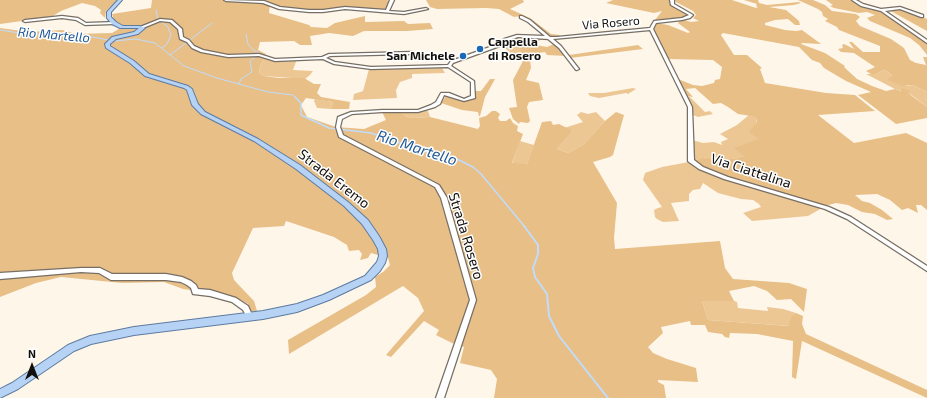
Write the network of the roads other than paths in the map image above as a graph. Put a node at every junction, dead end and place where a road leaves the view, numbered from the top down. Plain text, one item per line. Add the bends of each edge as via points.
1 (120, 0) edge
2 (226, 0) edge
3 (392, 0) edge
4 (672, 0) edge
5 (854, 0) edge
6 (426, 9) dead end
7 (880, 10) junction
8 (387, 11) junction
9 (922, 16) dead end
10 (521, 17) dead end
11 (25, 21) dead end
12 (114, 23) junction
13 (142, 27) junction
14 (651, 29) junction
15 (549, 38) junction
16 (927, 42) edge
17 (411, 53) dead end
18 (324, 58) junction
19 (449, 66) junction
20 (577, 69) dead end
21 (927, 269) edge
22 (0, 276) edge
23 (250, 317) junction
24 (0, 394) edge
25 (440, 398) edge

1 - 12 main road via 109,12 109,17
2 - 8 street via 269,3 279,8 298,10 323,11 345,8
3 - 8 street
4 - 14 street, Via Rosero via 672,4 691,14 689,17 655,22
5 - 7 street
6 - 8 street via 409,13
7 - 9 street via 900,8
7 - 16 street
10 - 15 street
11 - 12 street via 62,17 77,19 85,24
12 - 13 main road via 122,27
13 - 18 street via 160,20 172,21 180,29 181,38 193,47 228,56 259,55 275,60
13 - 23 main road, Strada Eremo via 140,31 114,38 107,44 108,47 147,75 186,86 195,105 203,114 256,140 298,167 365,222 382,249 381,263 368,278 326,298 296,308
14 - 15 street, Via Rosero
14 - 21 street, Via Ciattalina via 690,107 691,161 726,178 827,208 849,218
15 - 19 street via 508,38 499,45 452,62
15 - 20 street via 563,50
17 - 18 street via 329,55
18 - 19 street via 334,63 371,68
19 - 25 street, Strada Rosero via 473,82 473,97 464,100 443,94 438,103 422,110 351,113 340,118 339,130 341,136 437,186 444,198 473,300
22 - 23 street via 81,270 100,271 111,277 166,277 189,283 195,292 210,293 234,300 246,308
23 - 24 main road, Strada Eremo via 134,331 90,340 70,348

